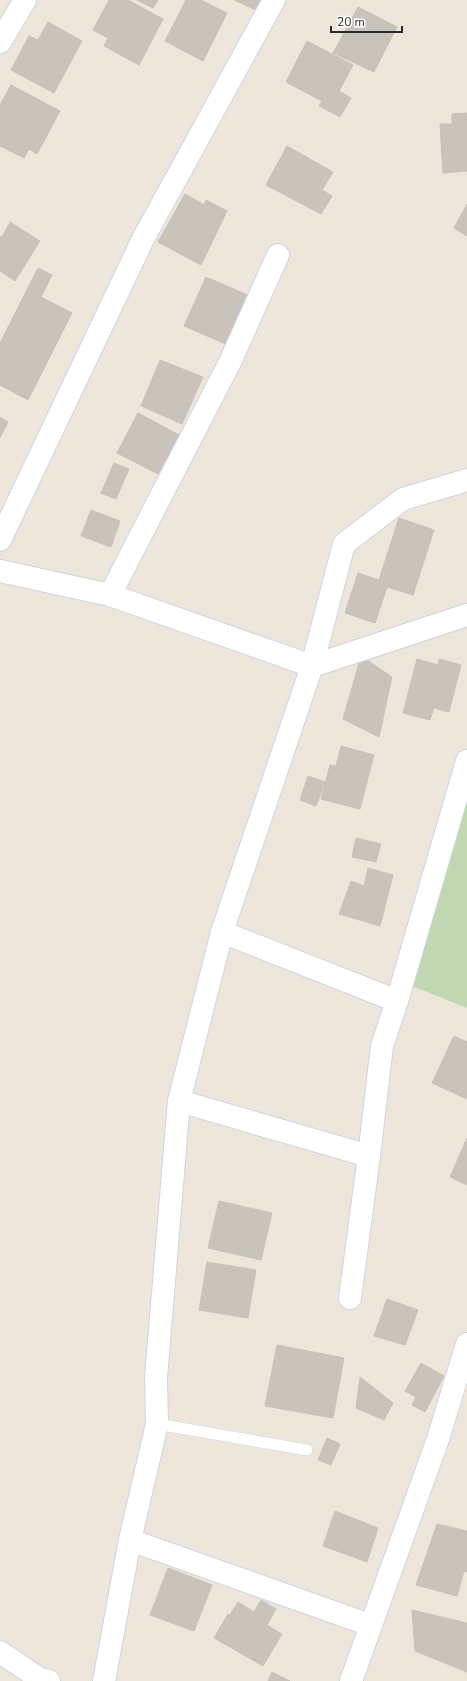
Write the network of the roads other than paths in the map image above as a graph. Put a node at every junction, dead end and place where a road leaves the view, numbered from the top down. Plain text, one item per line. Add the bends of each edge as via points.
1 (25, 0) edge
2 (274, 0) edge
3 (0, 42) edge
4 (278, 255) dead end
5 (467, 480) edge
6 (0, 540) edge
7 (0, 571) edge
8 (110, 595) junction
9 (467, 615) edge
10 (312, 666) junction
11 (467, 761) edge
12 (222, 932) junction
13 (397, 1001) junction
14 (179, 1101) junction
15 (369, 1156) junction
16 (350, 1298) dead end
17 (467, 1344) edge
18 (156, 1424) junction
19 (307, 1450) dead end
20 (130, 1540) junction
21 (370, 1625) junction
22 (0, 1652) edge
23 (49, 1681) edge
24 (104, 1681) edge
25 (351, 1681) edge

1 - 3 street
2 - 6 street via 143,239
4 - 8 street via 230,362
5 - 10 street via 403,499 344,544
7 - 8 street
8 - 10 street
9 - 10 street
10 - 12 street
11 - 13 street
12 - 13 street
12 - 14 street
13 - 15 street via 382,1046
14 - 15 street
14 - 18 street via 156,1378
15 - 16 street
17 - 21 street via 438,1439
18 - 19 lane
18 - 20 street
20 - 21 street
20 - 24 street
21 - 25 street
22 - 23 street via 40,1679

